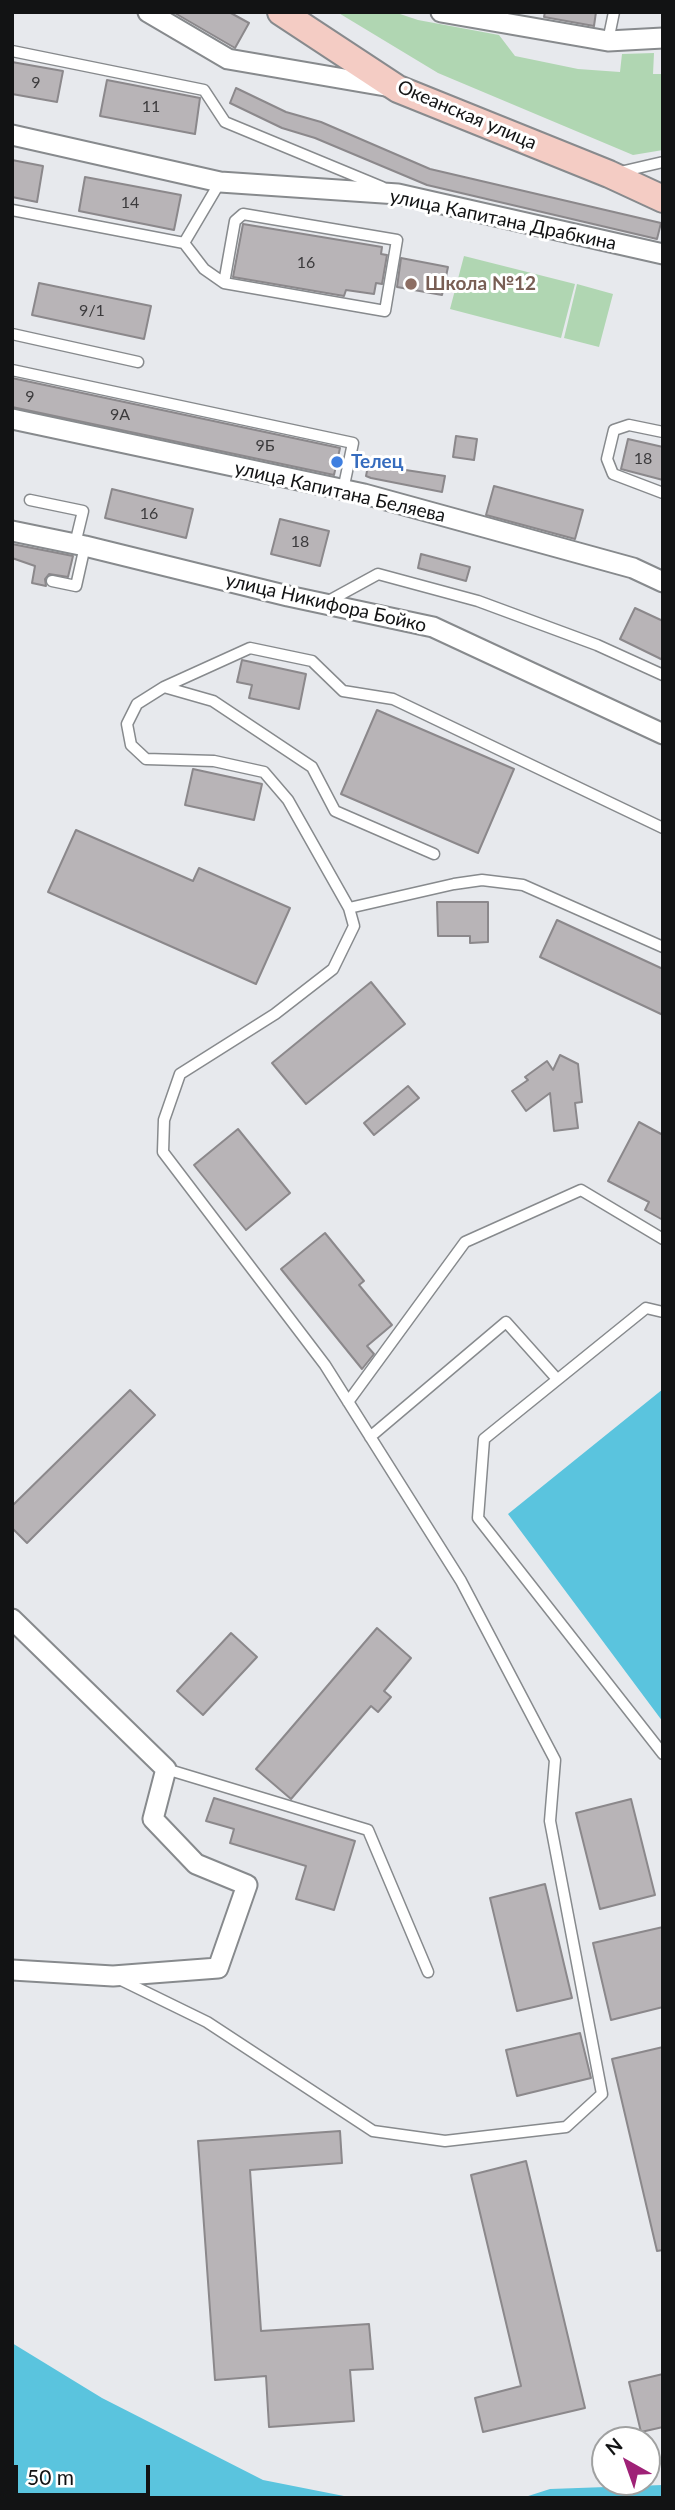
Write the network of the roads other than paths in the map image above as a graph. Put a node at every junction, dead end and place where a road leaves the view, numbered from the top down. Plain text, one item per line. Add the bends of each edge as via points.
1 (148, 12) edge
2 (281, 12) edge
3 (441, 12) edge
4 (614, 12) edge
5 (663, 38) edge
6 (608, 41) junction
7 (12, 51) edge
8 (398, 89) junction
9 (12, 135) edge
10 (663, 162) edge
11 (609, 174) junction
12 (220, 181) junction
13 (398, 194) junction
14 (663, 200) edge
15 (12, 210) edge
16 (184, 243) junction
17 (663, 254) edge
18 (224, 283) junction
19 (12, 334) edge
20 (138, 362) dead end
21 (12, 370) edge
22 (12, 419) edge
23 (663, 432) edge
24 (343, 490) junction
25 (663, 493) edge
26 (30, 500) dead end
27 (12, 531) edge
28 (80, 545) junction
29 (52, 581) dead end
30 (663, 582) edge
31 (323, 604) junction
32 (663, 676) edge
33 (164, 687) junction
34 (663, 734) edge
35 (663, 828) edge
36 (434, 854) dead end
37 (349, 908) junction
38 (663, 947) edge
39 (663, 1239) edge
40 (663, 1311) edge
41 (557, 1379) junction
42 (348, 1402) junction
43 (370, 1437) junction
44 (12, 1619) edge
45 (663, 1754) edge
46 (166, 1769) junction
47 (12, 1970) edge
48 (428, 1972) dead end
49 (113, 1976) junction

1 - 8 street via 228,59
2 - 8 main road, Океанская улица
3 - 6 street
4 - 6 lane
5 - 6 street
7 - 13 lane via 204,90 225,122
8 - 11 main road, Океанская улица
9 - 12 street, улица Капитана Драбкина
10 - 11 lane
11 - 14 main road, Океанская улица
12 - 13 street, улица Капитана Драбкина
12 - 16 lane
13 - 17 street, улица Капитана Драбкина
15 - 16 lane
16 - 18 lane via 204,269
18 - 18 lane via 385,311 397,240 243,214 235,221
19 - 20 lane
21 - 24 lane via 353,443
22 - 24 street, улица Капитана Беляева
23 - 25 lane via 629,425 614,430 607,459 613,474
24 - 30 street, улица Капитана Беляева via 633,568
26 - 28 lane via 83,511
27 - 28 street, улица Никифора Бойко
28 - 29 lane via 76,586
28 - 31 street, улица Никифора Бойко
31 - 32 lane via 378,574 478,601
31 - 34 street, улица Никифора Бойко via 433,627
33 - 35 lane via 250,648 312,661 342,691 393,699
33 - 36 lane via 214,701 312,766 335,811
33 - 37 lane via 137,704 127,724 131,745 146,759 214,761 264,772 288,800
37 - 38 lane via 482,880 523,885
37 - 42 lane via 354,926 333,969 275,1014 180,1074 164,1120 163,1152 325,1365
39 - 42 lane via 581,1190 466,1242
40 - 41 lane via 646,1308
41 - 43 lane via 506,1322
41 - 45 lane via 484,1439 478,1518
42 - 43 lane
43 - 49 lane via 461,1581 555,1760 550,1821 602,2094 566,2127 445,2141 373,2131 207,2022
44 - 46 street
46 - 48 lane via 368,1830
46 - 49 street via 153,1819 196,1864 247,1885 218,1968
47 - 49 street

